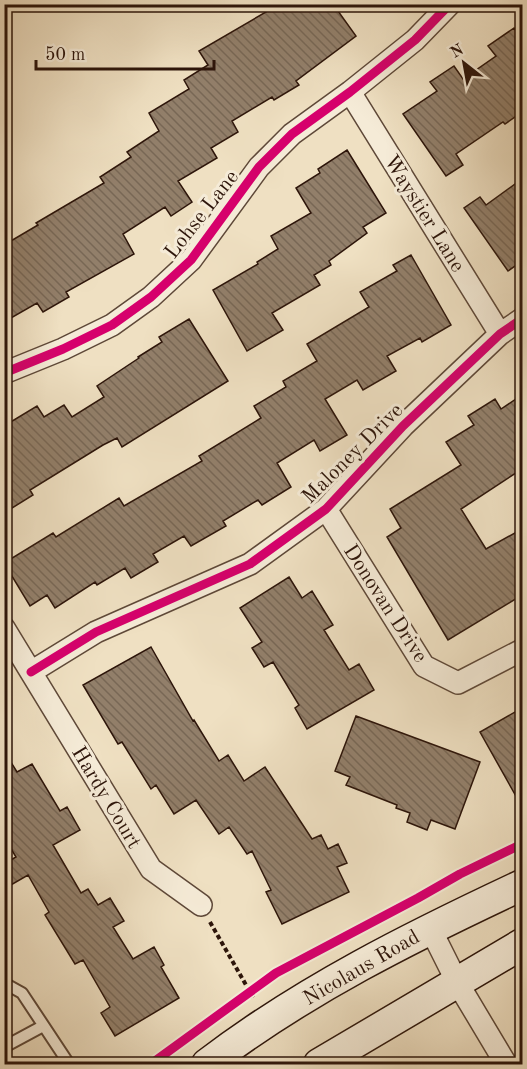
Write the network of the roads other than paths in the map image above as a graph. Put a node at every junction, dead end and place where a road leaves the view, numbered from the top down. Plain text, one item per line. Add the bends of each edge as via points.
1 (450, 4) edge
2 (350, 92) junction
3 (522, 319) edge
4 (500, 334) junction
5 (4, 373) edge
6 (326, 509) junction
7 (4, 628) edge
8 (522, 650) edge
9 (31, 672) junction
10 (522, 885) edge
11 (201, 905) road end
12 (430, 928) junction
13 (522, 944) edge
14 (458, 982) junction
15 (4, 983) edge
16 (43, 1026) junction
17 (4, 1047) edge
18 (69, 1065) edge
19 (207, 1065) edge
20 (319, 1065) edge
21 (506, 1065) edge

1 - 2 street, Lohse Lane via 415,40
2 - 4 street, Waystier Lane
2 - 5 street, Lohse Lane via 292,134 259,167 191,260 151,297 112,325
3 - 4 street, Maloney Drive
4 - 6 street, Maloney Drive via 403,426
6 - 8 street, Donovan Drive via 424,666 458,683
6 - 9 street, Maloney Drive via 250,564 96,632
7 - 9 street, Hardy Court
9 - 11 street, Hardy Court via 151,869
10 - 12 main road, Nicolaus Road
12 - 14 street
12 - 19 main road, Nicolaus Road via 376,956
13 - 14 main road
14 - 20 main road
14 - 21 street
15 - 16 lane via 22,993
16 - 17 lane
16 - 18 lane

